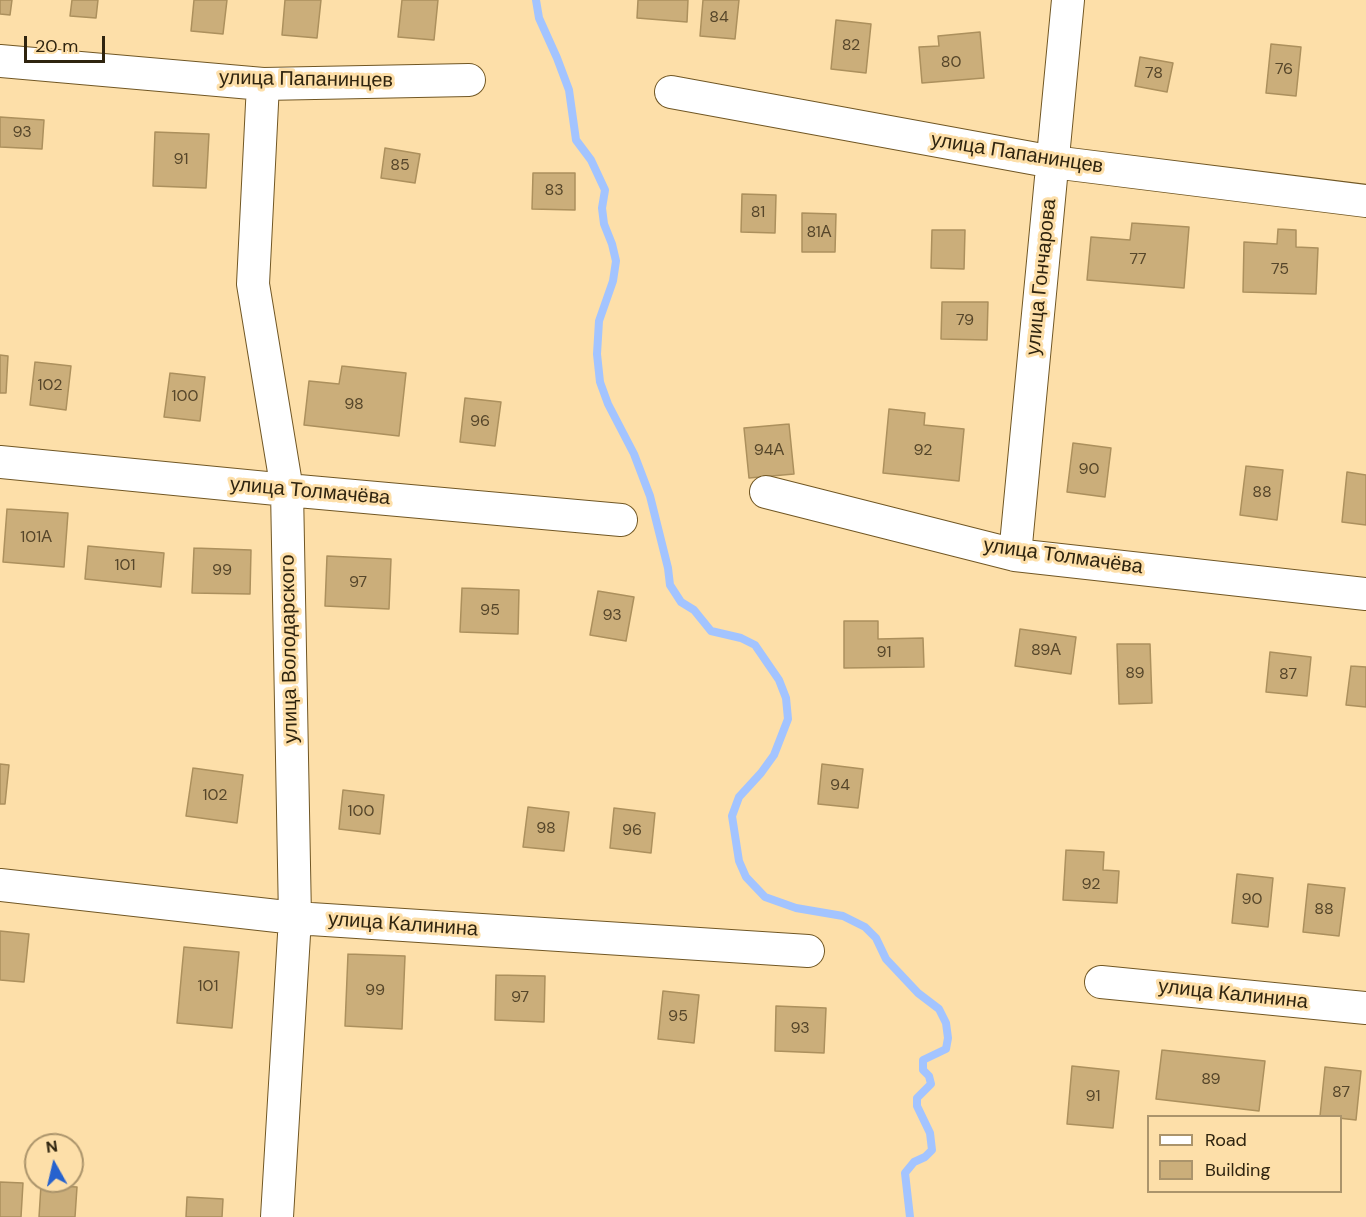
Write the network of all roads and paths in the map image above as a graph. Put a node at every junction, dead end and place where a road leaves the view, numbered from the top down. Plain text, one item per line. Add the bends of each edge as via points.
1 (1068, 0) edge
2 (0, 61) edge
3 (469, 80) dead end
4 (263, 84) junction
5 (671, 92) dead end
6 (1053, 162) junction
7 (1366, 201) edge
8 (0, 462) edge
9 (287, 490) junction
10 (766, 492) dead end
11 (621, 520) dead end
12 (1015, 555) junction
13 (1366, 594) edge
14 (0, 885) edge
15 (296, 918) junction
16 (808, 951) dead end
17 (1101, 982) dead end
18 (1366, 1008) edge
19 (277, 1217) edge

1 - 6 street, улица Гончарова
2 - 4 street, улица Папанинцев
3 - 4 street, улица Папанинцев
4 - 9 street, улица Володарского via 253,284
5 - 6 street, улица Папанинцев
6 - 7 street, улица Папанинцев
6 - 12 street, улица Гончарова
8 - 9 street, улица Толмачёва
9 - 11 street, улица Толмачёва
9 - 15 street, улица Володарского
10 - 12 street, улица Толмачёва
12 - 13 street, улица Толмачёва
14 - 15 street, улица Калинина
15 - 16 street, улица Калинина
15 - 19 street, улица Володарского
17 - 18 street, улица Калинина

